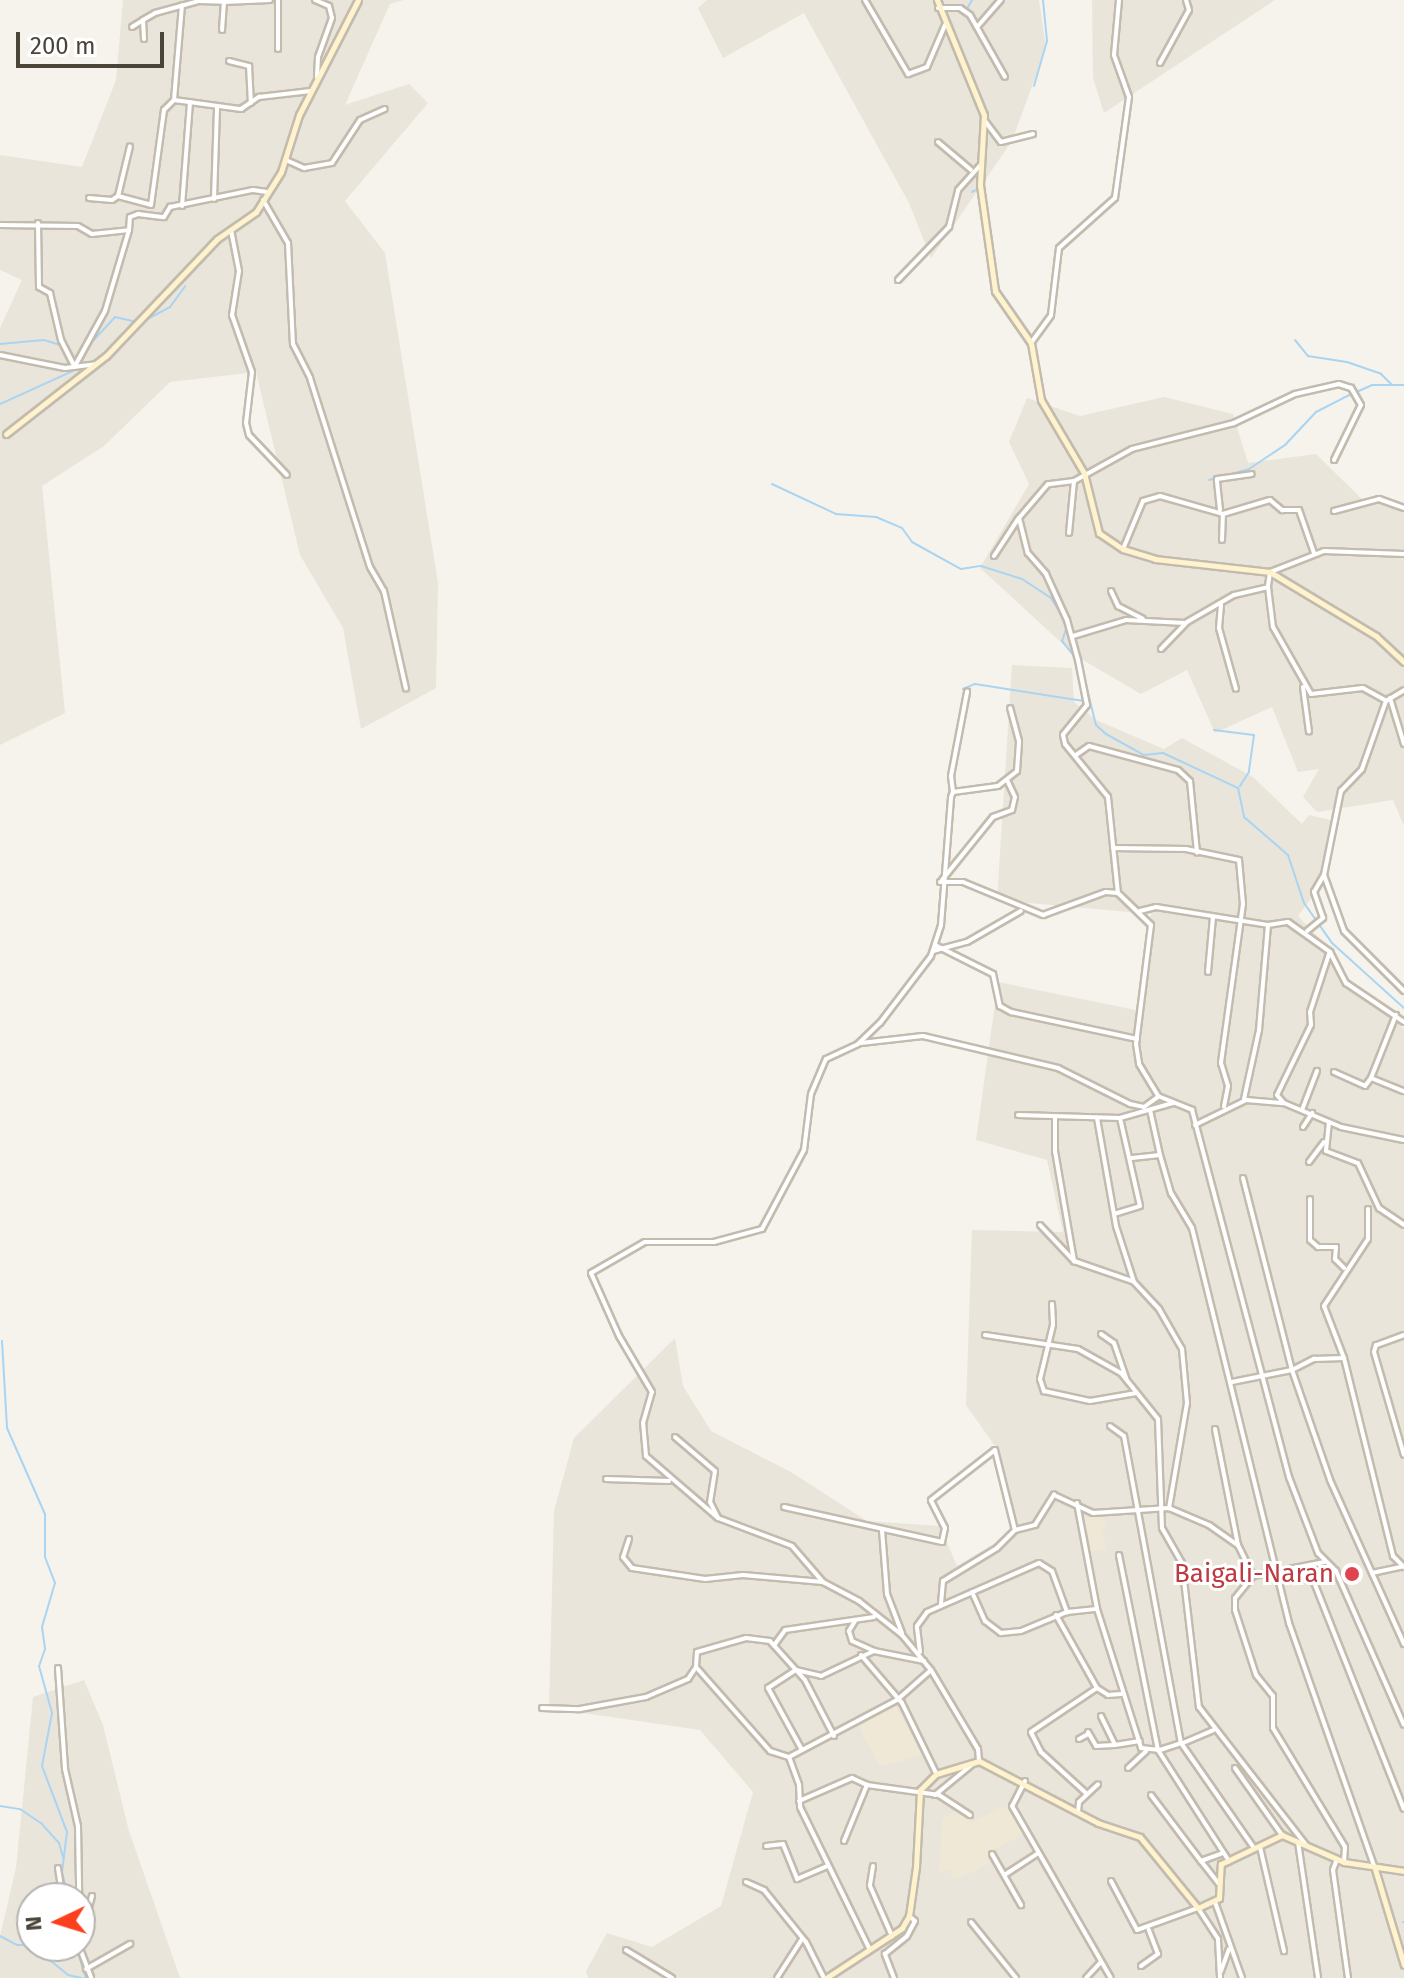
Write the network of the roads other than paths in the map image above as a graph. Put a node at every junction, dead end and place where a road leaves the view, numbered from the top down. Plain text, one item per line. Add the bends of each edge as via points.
1 (270, 0) edge
2 (278, 0) edge
3 (315, 0) edge
4 (865, 0) edge
5 (937, 0) edge
6 (959, 0) edge
7 (1001, 0) edge
8 (1119, 0) edge
9 (1186, 0) edge
10 (232, 1) edge
11 (255, 1) edge
12 (224, 2) edge
13 (357, 2) edge
14 (182, 5) junction
15 (938, 8) junction
16 (963, 9) junction
17 (143, 20) junction
18 (945, 25) junction
19 (978, 26) junction
20 (132, 27) dead end
21 (222, 30) dead end
22 (144, 39) dead end
23 (278, 49) dead end
24 (229, 61) dead end
25 (1160, 63) dead end
26 (317, 77) junction
27 (1005, 77) dead end
28 (311, 91) junction
29 (174, 100) junction
30 (190, 102) junction
31 (251, 103) junction
32 (217, 107) junction
33 (385, 109) dead end
34 (985, 121) junction
35 (1033, 134) dead end
36 (938, 142) dead end
37 (130, 146) dead end
38 (286, 160) junction
39 (982, 163) junction
40 (971, 170) junction
41 (267, 192) junction
42 (118, 196) junction
43 (89, 198) dead end
44 (214, 199) junction
45 (263, 200) junction
46 (182, 206) junction
47 (38, 223) junction
48 (0, 225) edge
49 (129, 230) junction
50 (231, 230) junction
51 (898, 280) dead end
52 (1031, 343) junction
53 (0, 355) edge
54 (97, 363) junction
55 (75, 367) junction
56 (3, 435) edge
57 (1334, 460) dead end
58 (1084, 473) junction
59 (1252, 474) dead end
60 (287, 475) dead end
61 (1074, 481) junction
62 (1404, 508) edge
63 (1334, 511) dead end
64 (1221, 512) junction
65 (1019, 518) junction
66 (1069, 533) dead end
67 (1222, 540) dead end
68 (1123, 549) junction
69 (1314, 554) junction
70 (1404, 554) edge
71 (994, 556) dead end
72 (1270, 572) junction
73 (1268, 587) junction
74 (1111, 591) dead end
75 (1221, 605) junction
76 (1187, 622) junction
77 (1153, 623) junction
78 (1072, 636) junction
79 (1161, 649) dead end
80 (1404, 662) edge
81 (1303, 687) junction
82 (406, 689) dead end
83 (1236, 689) dead end
84 (1404, 690) edge
85 (967, 692) dead end
86 (1388, 700) junction
87 (1010, 708) dead end
88 (1309, 732) dead end
89 (1404, 744) edge
90 (1076, 755) junction
91 (1008, 782) junction
92 (953, 792) junction
93 (1113, 848) junction
94 (1197, 853) junction
95 (1324, 875) junction
96 (940, 882) junction
97 (1118, 893) junction
98 (1021, 911) dead end
99 (1140, 911) junction
100 (1213, 917) junction
101 (1242, 921) junction
102 (1268, 925) junction
103 (1306, 932) junction
104 (934, 948) junction
105 (945, 949) junction
106 (1330, 952) junction
107 (1208, 972) dead end
108 (1404, 991) edge
109 (1396, 1015) junction
110 (1404, 1022) edge
111 (1137, 1039) junction
112 (858, 1044) junction
113 (1317, 1071) dead end
114 (1334, 1072) dead end
115 (1371, 1078) junction
116 (1404, 1091) edge
117 (1158, 1096) junction
118 (1246, 1100) junction
119 (1284, 1103) junction
120 (1175, 1104) junction
121 (1224, 1107) junction
122 (1150, 1110) junction
123 (1302, 1110) junction
124 (1312, 1113) junction
125 (1018, 1115) dead end
126 (1055, 1117) junction
127 (1097, 1118) junction
128 (1120, 1118) junction
129 (1329, 1122) junction
130 (1195, 1125) junction
131 (1303, 1127) dead end
132 (1404, 1140) edge
133 (1325, 1141) junction
134 (1160, 1155) junction
135 (1132, 1158) junction
136 (1309, 1162) dead end
137 (1243, 1178) dead end
138 (1310, 1199) dead end
139 (1368, 1209) dead end
140 (1114, 1214) junction
141 (1040, 1225) dead end
142 (1404, 1225) edge
143 (1074, 1261) junction
144 (1344, 1268) junction
145 (1134, 1282) junction
146 (1052, 1304) dead end
147 (1101, 1334) dead end
148 (985, 1335) dead end
149 (1404, 1339) edge
150 (1047, 1344) junction
151 (1344, 1358) junction
152 (1292, 1370) junction
153 (1258, 1376) junction
154 (1127, 1382) junction
155 (1232, 1382) junction
156 (1136, 1393) junction
157 (1110, 1426) dead end
158 (1215, 1429) dead end
159 (675, 1437) dead end
160 (1404, 1455) edge
161 (606, 1479) dead end
162 (672, 1481) junction
163 (1077, 1503) junction
164 (784, 1507) dead end
165 (1169, 1508) junction
166 (1160, 1509) junction
167 (1135, 1512) junction
168 (718, 1518) junction
169 (882, 1530) junction
170 (1015, 1530) junction
171 (629, 1539) dead end
172 (1238, 1545) junction
173 (1119, 1555) dead end
174 (1325, 1562) junction
175 (1404, 1566) edge
176 (1308, 1567) junction
177 (1372, 1573) junction
178 (1277, 1575) junction
179 (1253, 1576) junction
180 (823, 1582) junction
181 (972, 1592) junction
182 (941, 1604) junction
183 (1097, 1609) junction
184 (1067, 1612) junction
185 (1056, 1615) junction
186 (874, 1617) junction
187 (855, 1620) junction
188 (902, 1635) junction
189 (775, 1644) junction
190 (1404, 1644) edge
191 (874, 1651) junction
192 (861, 1655) junction
193 (920, 1655) junction
194 (924, 1661) junction
195 (696, 1667) junction
196 (58, 1668) dead end
197 (796, 1670) junction
198 (931, 1670) junction
199 (1097, 1688) junction
200 (1121, 1694) junction
201 (897, 1700) junction
202 (542, 1708) dead end
203 (1101, 1716) dead end
204 (1404, 1725) edge
205 (1213, 1730) junction
206 (834, 1736) junction
207 (1079, 1739) dead end
208 (1140, 1741) junction
209 (1181, 1743) junction
210 (1116, 1745) junction
211 (802, 1750) junction
212 (1146, 1750) junction
213 (1158, 1750) junction
214 (789, 1757) junction
215 (977, 1761) junction
216 (1128, 1768) dead end
217 (1235, 1768) dead end
218 (936, 1774) junction
219 (1025, 1781) junction
220 (1098, 1784) dead end
221 (867, 1785) junction
222 (920, 1790) junction
223 (1087, 1794) junction
224 (935, 1795) junction
225 (1151, 1795) dead end
226 (799, 1801) junction
227 (1404, 1809) edge
228 (1078, 1812) junction
229 (970, 1815) dead end
230 (1282, 1835) junction
231 (844, 1841) dead end
232 (1299, 1841) junction
233 (1306, 1845) junction
234 (766, 1846) dead end
235 (1258, 1848) junction
236 (1224, 1853) junction
237 (992, 1854) dead end
238 (1037, 1854) junction
239 (1341, 1860) junction
240 (1201, 1861) junction
241 (1229, 1861) junction
242 (828, 1866) junction
243 (873, 1866) dead end
244 (58, 1868) dead end
245 (1375, 1868) junction
246 (1404, 1871) edge
247 (1393, 1872) junction
248 (1005, 1875) junction
249 (1111, 1881) dead end
250 (60, 1882) edge
251 (77, 1882) edge
252 (746, 1882) dead end
253 (1380, 1884) junction
254 (1220, 1886) junction
255 (1215, 1902) junction
256 (1021, 1905) dead end
257 (1198, 1908) junction
258 (909, 1916) junction
259 (971, 1922) dead end
260 (1149, 1930) junction
261 (892, 1936) junction
262 (802, 1939) junction
263 (130, 1944) dead end
264 (1229, 1947) junction
265 (626, 1950) dead end
266 (870, 1950) junction
267 (1284, 1951) dead end
268 (84, 1962) edge
269 (1101, 1962) junction
270 (1404, 1965) edge
271 (1141, 1966) dead end
272 (86, 1969) junction
273 (1220, 1976) edge
274 (91, 1978) edge
275 (672, 1978) edge
276 (777, 1978) edge
277 (825, 1978) edge
278 (893, 1978) edge
279 (1016, 1978) edge
280 (1086, 1978) edge
281 (1111, 1978) edge
282 (1242, 1978) edge
283 (1318, 1978) edge
284 (1348, 1978) edge

1 - 11 street
2 - 23 street
3 - 26 street via 329,6 332,18
4 - 18 street via 908,74 927,67
5 - 15 street
6 - 16 street
7 - 19 street
8 - 52 street via 1114,55 1129,97 1115,198 1059,248 1051,315
9 - 25 street via 1189,10
10 - 11 street
10 - 12 street
12 - 14 street
12 - 21 street
13 - 26 street
14 - 17 street
14 - 29 street
15 - 16 street
15 - 18 street
16 - 19 street
17 - 20 street
17 - 22 street
18 - 34 street
19 - 27 street
24 - 31 street via 249,66
26 - 28 street
28 - 31 street via 263,96
28 - 38 street
29 - 30 street
29 - 42 street via 164,110 151,205
30 - 32 street
30 - 46 street
31 - 32 street via 241,109
32 - 44 street
33 - 38 street via 360,120 332,163 304,168
34 - 35 street via 1001,142
34 - 39 street
36 - 40 street
37 - 42 street
38 - 41 street
39 - 40 street
39 - 52 street via 984,231 995,291
40 - 51 street via 956,194 949,227
41 - 44 street
41 - 45 street
42 - 43 street
44 - 46 street
45 - 50 street
45 - 82 street via 288,243 293,344 310,378 370,567 384,591
46 - 49 street via 170,207 164,217 130,217
47 - 48 street
47 - 49 street via 84,227 92,234
47 - 55 street via 39,287 50,293 61,340
49 - 55 street via 105,311 87,336
50 - 54 street
50 - 60 street via 239,271 232,315 252,372 246,423 249,435
52 - 58 street via 1041,400
53 - 55 street
54 - 55 street
54 - 56 street
57 - 58 street via 1357,421 1362,401 1339,384 1295,394 1234,423 1171,436
58 - 61 street
58 - 68 street via 1099,533
59 - 64 street via 1217,479
61 - 65 street via 1042,488
61 - 66 street
62 - 63 street via 1379,499
64 - 67 street
64 - 68 street via 1149,496 1136,512
64 - 69 street via 1270,500 1282,510 1299,510
65 - 71 street
65 - 78 street via 1028,553 1046,574
68 - 72 street via 1207,568
69 - 70 street
69 - 72 street
72 - 73 street
72 - 80 street via 1376,636
73 - 75 street via 1234,595
73 - 81 street via 1273,627
74 - 77 street via 1124,611
75 - 76 street
75 - 83 street via 1219,628
76 - 77 street
76 - 79 street
77 - 78 street via 1112,621
78 - 90 street via 1087,705 1063,735
81 - 86 street via 1311,694 1363,688
81 - 88 street
84 - 86 street
85 - 92 street via 951,776
86 - 89 street
86 - 95 street via 1362,769 1341,791
87 - 91 street via 1020,753 1017,771
90 - 93 street via 1108,797
90 - 94 street via 1080,748 1097,748 1147,766 1168,764 1178,770 1190,781
91 - 92 street
91 - 96 street via 1015,797 1012,810 993,817
92 - 96 street
93 - 94 street
93 - 97 street
94 - 101 street via 1239,860
95 - 103 street via 1314,892 1318,923
95 - 108 street via 1344,931
96 - 97 street via 963,882 1043,915 1106,892
96 - 104 street
97 - 99 street
98 - 105 street
99 - 100 street via 1156,907
99 - 111 street via 1151,925 1152,940
100 - 101 street
100 - 107 street
101 - 102 street
101 - 121 street via 1221,1063 1228,1086
102 - 103 street via 1288,922
102 - 118 street via 1259,1030 1241,1095
103 - 106 street
104 - 105 street
104 - 112 street via 895,1009
105 - 111 street via 993,974 1000,1006 1011,1012
106 - 109 street via 1346,983
106 - 119 street via 1310,1012 1311,1025 1277,1095
109 - 110 street
109 - 115 street
111 - 117 street via 1144,1077
112 - 117 street via 923,1036 1058,1068 1130,1104 1144,1107
112 - 162 street via 826,1059 811,1094 804,1150 758,1233 714,1242 645,1242 591,1273 652,1392 643,1423 646,1456
113 - 123 street
114 - 115 street via 1365,1086
115 - 116 street
117 - 120 street
118 - 119 street
118 - 121 street
119 - 123 street
120 - 122 street
120 - 130 street via 1192,1110
121 - 130 street via 1213,1120
122 - 128 street
122 - 134 street
123 - 124 street
124 - 129 street
124 - 131 street
125 - 126 street
126 - 127 street
126 - 143 street via 1055,1151 1073,1231
127 - 128 street
127 - 140 street
128 - 135 street
129 - 132 street
129 - 133 street
130 - 153 street
133 - 136 street
133 - 142 street via 1326,1151 1358,1163 1379,1208
134 - 135 street
134 - 155 street via 1171,1193 1192,1228
135 - 140 street via 1140,1206
137 - 152 street
138 - 144 street via 1310,1240 1318,1247 1336,1247 1335,1259
139 - 144 street via 1368,1239
140 - 145 street
141 - 143 street
143 - 145 street
144 - 151 street via 1342,1284 1328,1294 1324,1306
145 - 165 street via 1159,1309 1182,1349 1187,1403
146 - 150 street
147 - 154 street via 1114,1343
148 - 150 street
149 - 160 street via 1376,1345 1374,1352
150 - 154 street via 1078,1349 1121,1373
150 - 156 street via 1040,1379 1044,1391 1090,1401
151 - 152 street via 1314,1359
151 - 175 street via 1393,1556
152 - 153 street
152 - 177 street via 1330,1480
153 - 155 street
153 - 174 street via 1302,1514
154 - 156 street
155 - 178 street
156 - 166 street via 1158,1419
157 - 167 street via 1124,1436
158 - 172 street
159 - 168 street via 715,1471 710,1502
161 - 162 street
162 - 168 street
163 - 167 street via 1093,1513
163 - 170 street via 1054,1495 1041,1521
163 - 183 street
164 - 169 street
165 - 166 street
165 - 172 street
166 - 167 street
166 - 205 street via 1168,1542 1182,1563 1191,1612 1194,1692
167 - 209 street
168 - 180 street via 792,1546
169 - 170 street via 942,1542 945,1528 931,1500 995,1450
169 - 188 street via 887,1594
170 - 182 street via 943,1581
171 - 180 street via 623,1557 632,1568 705,1579 743,1575
172 - 179 street
173 - 213 street
174 - 176 street
174 - 204 street via 1336,1571
175 - 177 street
176 - 178 street
176 - 227 street
177 - 190 street
178 - 179 street
178 - 245 street
179 - 239 street via 1235,1598 1235,1610 1256,1675 1273,1696 1273,1728 1345,1847
180 - 186 street via 859,1601
181 - 182 street
181 - 184 street via 1045,1563
181 - 185 street via 985,1621 1001,1633 1021,1631
182 - 193 street via 918,1621
183 - 184 street
183 - 200 street
184 - 185 street
185 - 199 street
186 - 187 street
186 - 188 street
187 - 189 street via 785,1630
187 - 191 street via 849,1631 852,1641
188 - 193 street
189 - 195 street via 735,1640 697,1652
189 - 197 street
191 - 192 street
191 - 194 street
192 - 197 street via 821,1676
192 - 201 street
193 - 194 street
194 - 198 street
195 - 202 street via 688,1679 646,1697 580,1709
195 - 214 street via 770,1751
196 - 251 street via 65,1769 78,1826
197 - 206 street
197 - 211 street via 768,1693
198 - 201 street
198 - 215 street via 978,1749
199 - 200 street via 1108,1695
199 - 223 street via 1031,1732 1041,1752
200 - 208 street
201 - 206 street
201 - 218 street
203 - 210 street
205 - 209 street
205 - 233 street via 1291,1819
206 - 211 street
207 - 210 street via 1088,1733 1096,1746
208 - 210 street
208 - 212 street
209 - 213 street
209 - 235 street
211 - 214 street
212 - 213 street
212 - 216 street
213 - 236 street
214 - 226 street
215 - 218 street
215 - 219 street
215 - 224 street
217 - 230 street
218 - 222 street
219 - 228 street
219 - 238 street via 1012,1806
220 - 223 street
221 - 222 street
221 - 226 street via 852,1778
221 - 231 street
222 - 224 street
222 - 258 street
223 - 228 street
224 - 229 street
225 - 240 street
226 - 242 street
228 - 257 street via 1140,1837
230 - 232 street
230 - 235 street
232 - 233 street
232 - 283 street via 1296,1855
233 - 239 street
234 - 242 street via 783,1844 797,1879
235 - 241 street
235 - 267 street
236 - 240 street
236 - 241 street
237 - 248 street
238 - 248 street
238 - 269 street
239 - 245 street
239 - 284 street via 1333,1870
240 - 254 street
241 - 254 street via 1219,1868
242 - 266 street
243 - 261 street via 870,1886
244 - 250 street
245 - 247 street
245 - 253 street
246 - 247 street
247 - 253 street
248 - 256 street
249 - 260 street via 1137,1930
252 - 262 street via 764,1890
253 - 270 street
254 - 255 street
255 - 257 street
255 - 264 street
257 - 260 street
257 - 273 street via 1218,1939
258 - 261 street
258 - 278 street via 915,1921 907,1936 885,1954
259 - 279 street
260 - 271 street via 1158,1954
261 - 266 street
262 - 276 street
262 - 277 street
263 - 272 street
264 - 273 street
264 - 282 street
265 - 275 street
266 - 277 street
268 - 272 street
269 - 280 street
269 - 281 street
272 - 274 street

